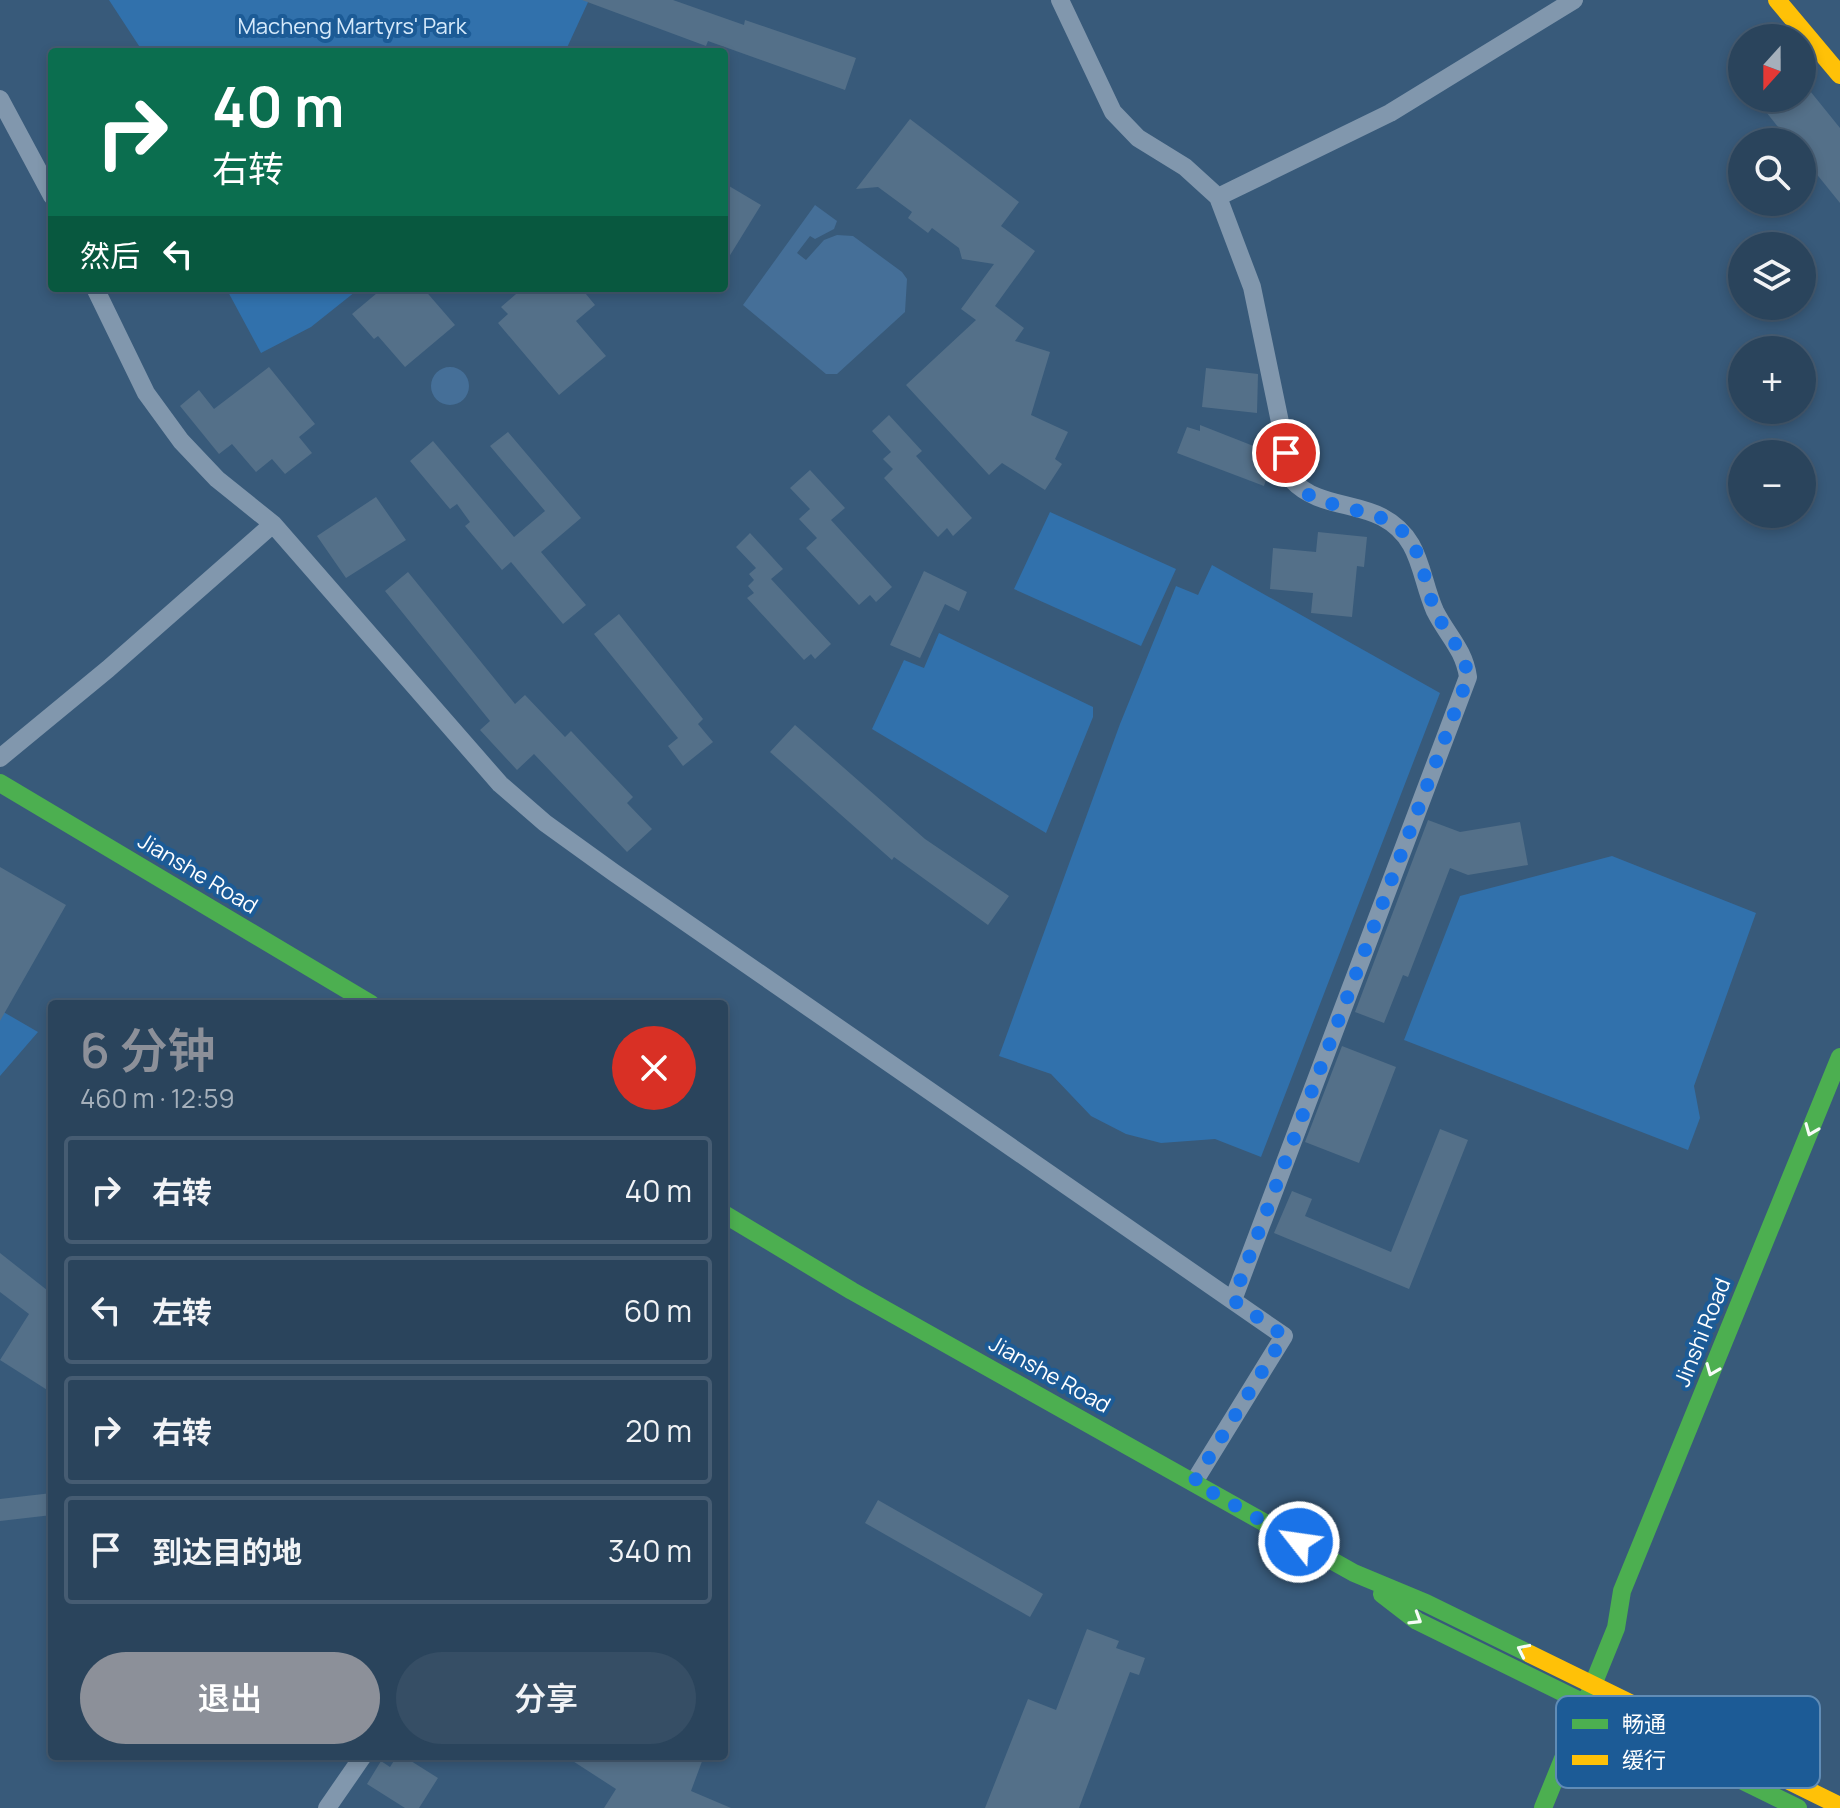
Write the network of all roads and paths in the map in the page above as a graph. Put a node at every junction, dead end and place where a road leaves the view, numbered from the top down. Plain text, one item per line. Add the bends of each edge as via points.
1 (1060, 0) edge
2 (1574, 0) edge
3 (1777, 0) edge
4 (1840, 75) edge
5 (0, 99) edge
6 (48, 189) edge
7 (1218, 197) junction
8 (97, 292) edge
9 (273, 524) junction
10 (0, 758) edge
11 (0, 783) edge
12 (364, 1000) edge
13 (1840, 1057) edge
14 (1840, 1104) edge
15 (728, 1216) edge
16 (1233, 1300) junction
17 (1194, 1482) junction
18 (1354, 1573) junction
19 (1616, 1628) junction
20 (1593, 1684) junction
21 (1571, 1696) edge
22 (1588, 1696) edge
23 (1617, 1696) edge
24 (360, 1760) edge
25 (1556, 1776) edge
26 (1757, 1788) edge
27 (1804, 1788) edge
28 (1840, 1806) edge
29 (327, 1808) edge
30 (1543, 1808) edge
31 (1798, 1808) edge

1 - 7 street via 1113,112 1138,138 1185,167
2 - 7 street via 1390,113
3 - 4 street
5 - 6 street
7 - 16 street via 1252,287 1292,480 1309,495 1379,516 1402,531 1422,562 1437,615 1462,650 1468,677
8 - 9 street via 146,393 181,441 217,479
9 - 10 street
9 - 16 street via 500,784 545,823
11 - 12 street, Jianshe Road
13 -> 19 street, Jinshi Road via 1622,1591
14 - 19 street, Jinshi Road via 1639,1598
15 - 17 street, Jianshe Road
16 - 17 street via 1284,1336
17 - 18 street, Jianshe Road
20 -> 18 street, Jianshe Road
18 -> 21 street, Jianshe Road via 1417,1621
19 - 20 street, Jinshi Road
20 - 22 street, Jinshi Road
20 - 23 street, Jianshe Road
24 - 29 street
25 - 30 street, Jinshi Road
26 - 31 street, Jianshe Road
27 - 28 street, Jianshe Road

